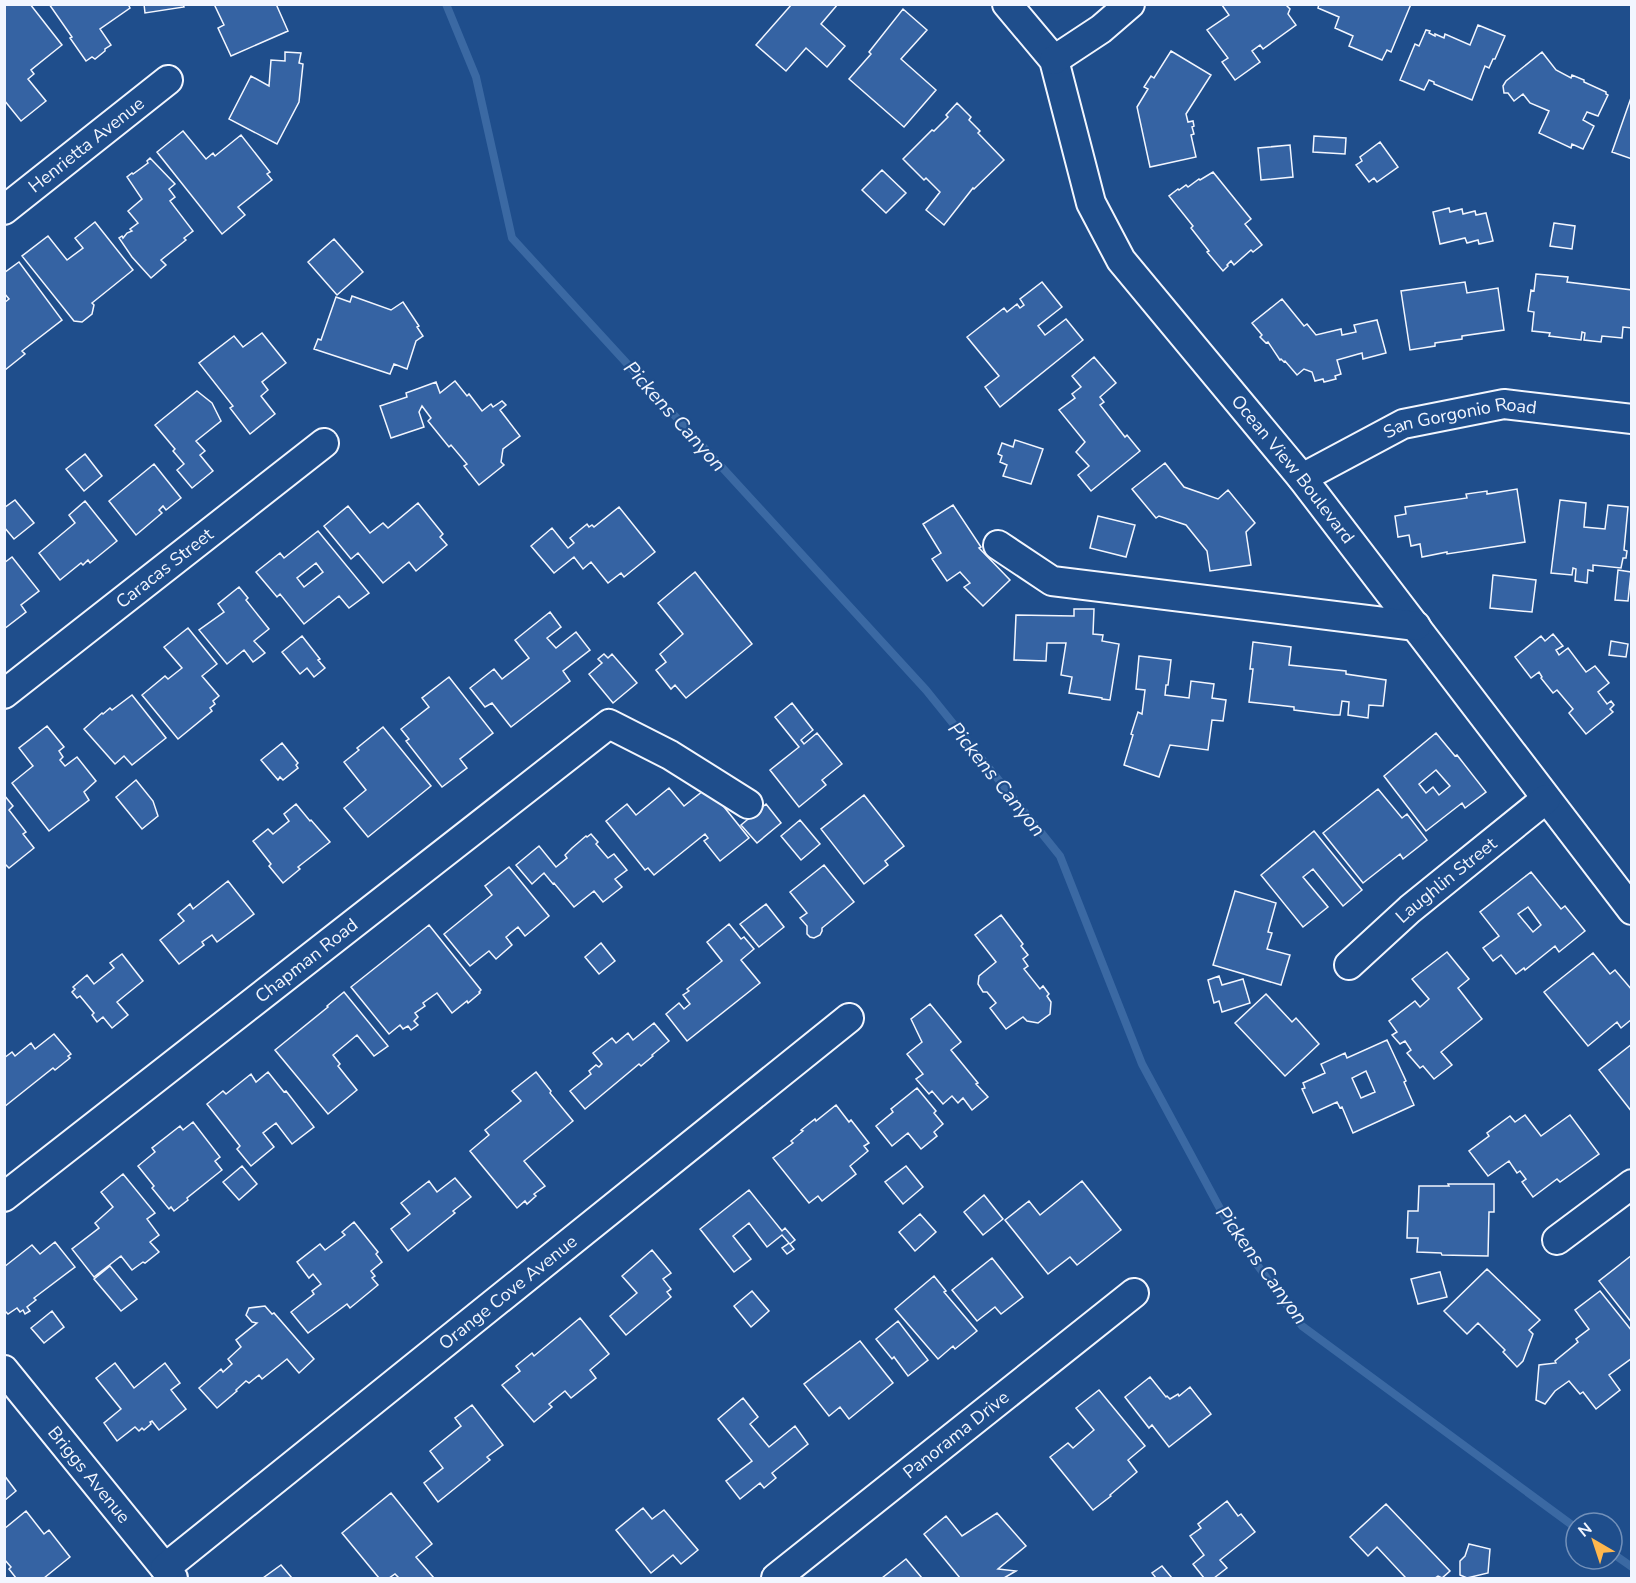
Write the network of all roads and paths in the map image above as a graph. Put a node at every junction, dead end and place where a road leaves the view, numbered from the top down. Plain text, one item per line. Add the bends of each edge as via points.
1 (1007, 4) edge
2 (1130, 4) edge
3 (1054, 60) junction
4 (168, 80) dead end
5 (4, 210) edge
6 (1632, 419) edge
7 (324, 443) dead end
8 (1302, 478) junction
9 (998, 545) dead end
10 (1416, 626) junction
11 (4, 694) edge
12 (1546, 799) junction
13 (748, 804) dead end
14 (1632, 910) edge
15 (1349, 965) dead end
16 (849, 1018) dead end
17 (1632, 1184) edge
18 (4, 1197) edge
19 (1557, 1240) dead end
20 (1134, 1293) dead end
21 (4, 1370) edge
22 (169, 1573) edge
23 (776, 1578) edge

1 - 3 street, Ocean View Boulevard
2 - 3 street
3 - 8 street, Ocean View Boulevard via 1090,202 1121,260
4 - 5 street, Henrietta Avenue
6 - 8 street, San Gorgonio Road via 1504,404 1402,424
7 - 11 street, Caracas Street
8 - 10 street, Ocean View Boulevard
9 - 10 street via 1052,581
10 - 12 street, Ocean View Boulevard
12 - 14 street, Ocean View Boulevard
12 - 15 street, Laughlin Street via 1410,909
13 - 18 street, Chapman Road via 670,755 609,724
16 - 22 street, Orange Cove Avenue
17 - 19 street
20 - 23 street, Panorama Drive
21 - 22 street, Briggs Avenue

